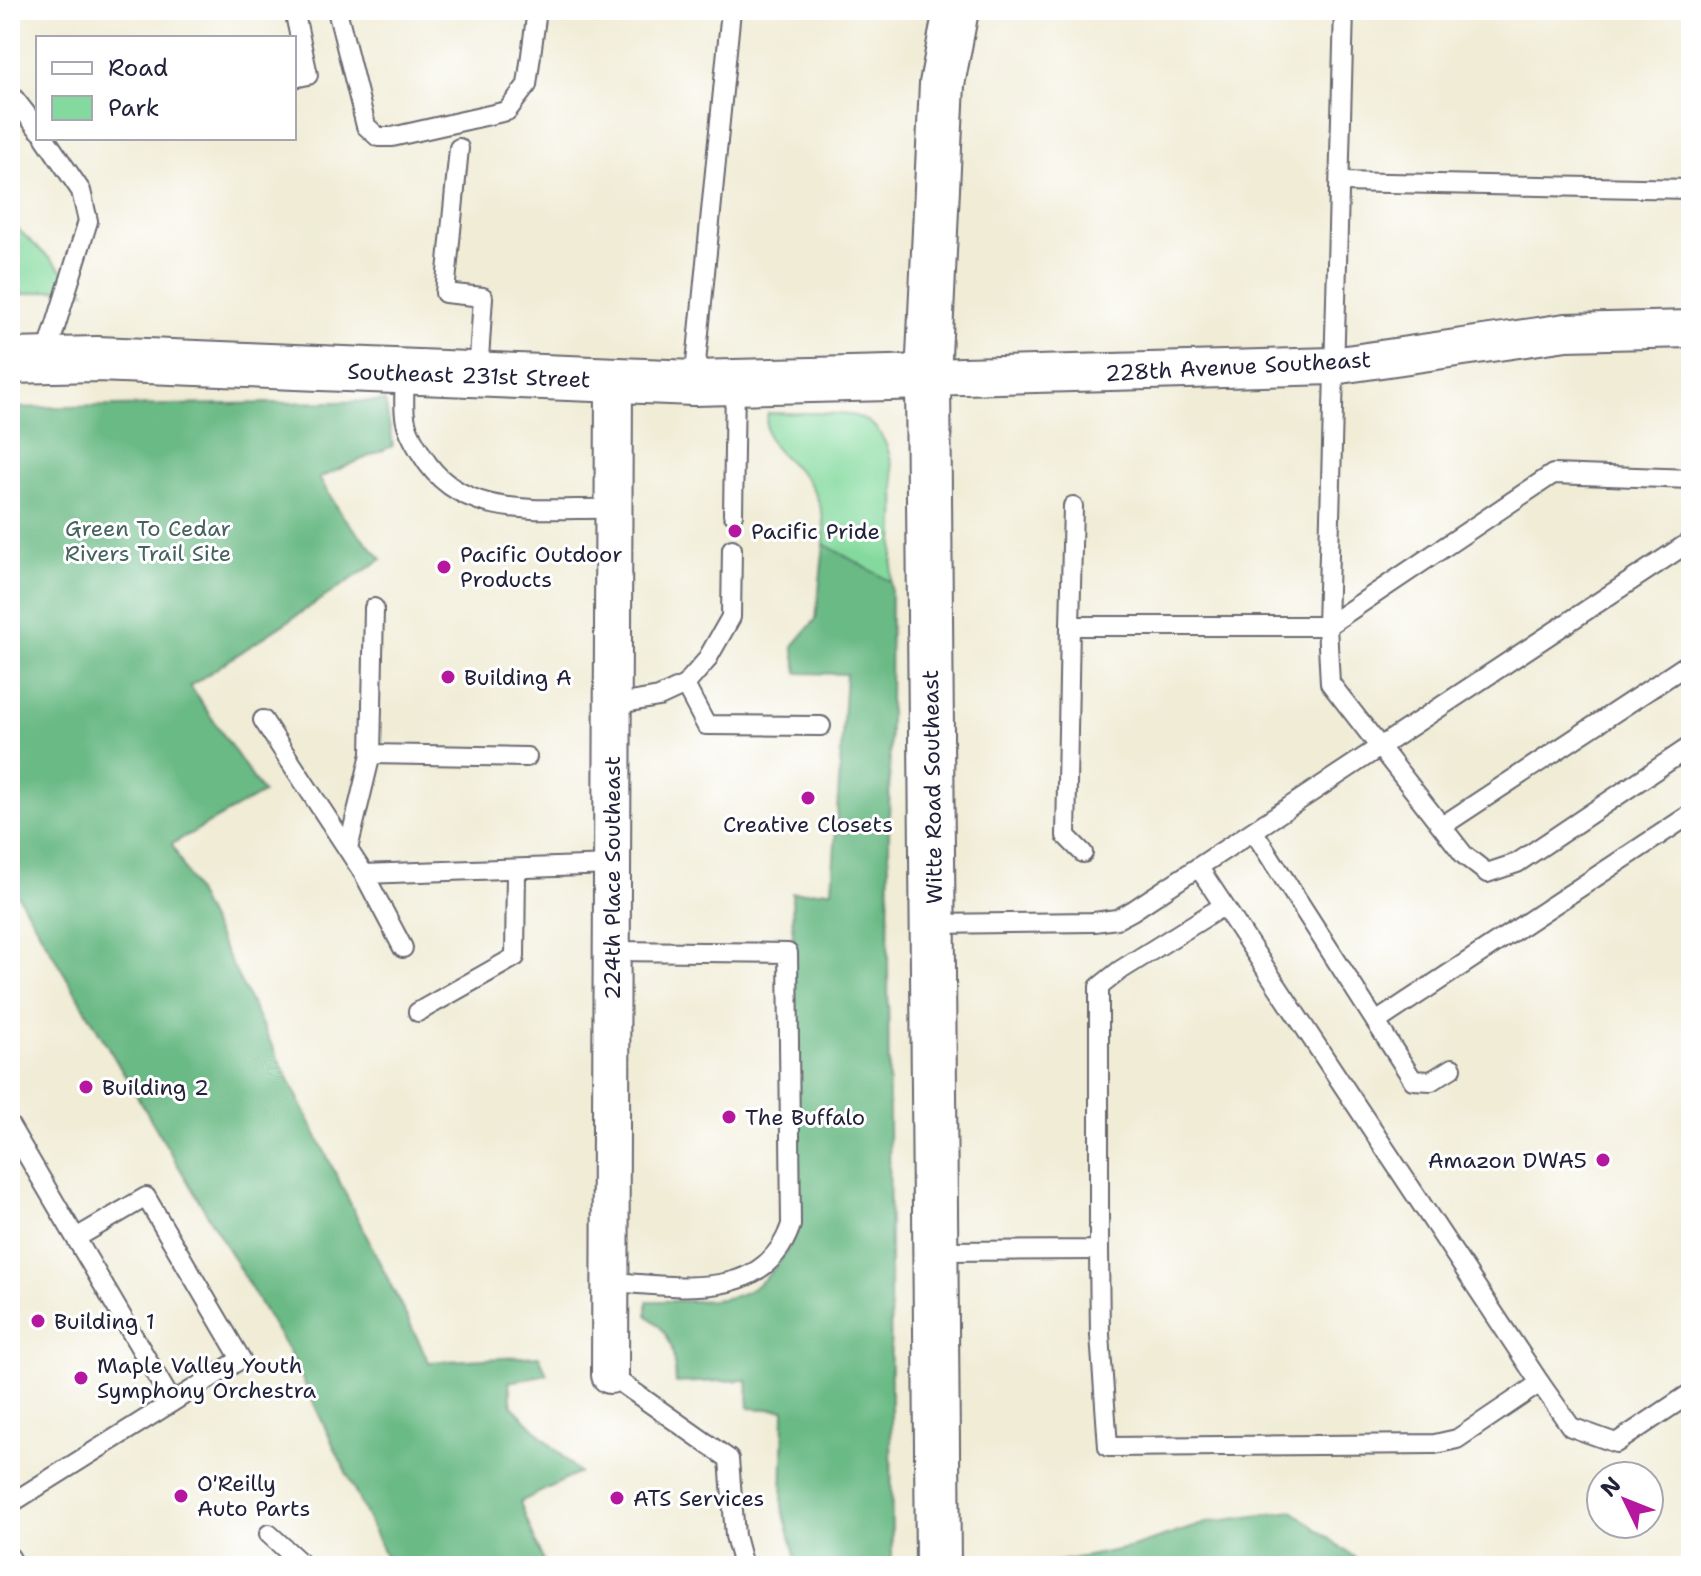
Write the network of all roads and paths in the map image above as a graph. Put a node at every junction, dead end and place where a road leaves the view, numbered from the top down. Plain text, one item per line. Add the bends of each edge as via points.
1 (294, 10) edge
2 (337, 10) edge
3 (537, 10) edge
4 (731, 10) edge
5 (956, 10) edge
6 (1344, 10) edge
7 (296, 78) edge
8 (10, 93) edge
9 (36, 126) edge
10 (46, 140) edge
11 (459, 148) dead end
12 (1340, 182) junction
13 (1691, 189) edge
14 (1691, 329) edge
15 (28, 360) edge
16 (1333, 366) junction
17 (405, 372) junction
18 (478, 375) junction
19 (928, 377) junction
20 (614, 381) junction
21 (715, 383) junction
22 (1691, 479) edge
23 (1073, 506) dead end
24 (614, 509) junction
25 (733, 514) dead end
26 (1691, 541) edge
27 (732, 549) dead end
28 (374, 608) dead end
29 (1070, 626) junction
30 (1327, 626) junction
31 (1691, 662) edge
32 (685, 685) junction
33 (613, 705) junction
34 (263, 720) dead end
35 (821, 726) dead end
36 (1691, 746) edge
37 (1378, 748) junction
38 (371, 754) junction
39 (527, 757) dead end
40 (1691, 814) edge
41 (1442, 826) junction
42 (1254, 832) junction
43 (348, 849) junction
44 (1083, 853) dead end
45 (612, 865) junction
46 (1199, 868) junction
47 (516, 869) junction
48 (364, 874) junction
49 (1223, 906) junction
50 (933, 924) junction
51 (403, 948) dead end
52 (612, 951) junction
53 (418, 1012) dead end
54 (1376, 1022) junction
55 (1452, 1068) dead end
56 (10, 1126) edge
57 (76, 1238) junction
58 (1099, 1250) junction
59 (937, 1251) junction
60 (610, 1282) junction
61 (610, 1375) joint
62 (1540, 1383) junction
63 (1691, 1393) edge
64 (172, 1402) junction
65 (10, 1504) edge
66 (269, 1534) dead end
67 (10, 1557) edge
68 (15, 1566) edge
69 (304, 1566) edge
70 (743, 1566) edge
71 (938, 1566) edge

1 - 7 lane via 308,75
2 - 3 lane via 366,126 378,137 507,111 527,85
4 - 21 lane
5 - 19 street, Witte Road Southeast via 942,84
6 - 12 lane
8 - 9 lane
10 - 15 lane via 81,191 88,221
11 - 18 lane via 445,293 483,297
12 - 13 lane
12 - 16 lane
14 - 16 street, 228th Avenue Southeast via 1566,332
15 - 17 street, Southeast 231st Street
16 - 19 street, 228th Avenue Southeast
16 - 30 lane
17 - 18 street, Southeast 231st Street
17 - 24 lane via 405,418 414,442 428,465 456,492 491,505
18 - 20 street, Southeast 231st Street
19 - 21 street, Southeast 231st Street
19 - 50 street, Witte Road Southeast
20 - 21 street, Southeast 231st Street
20 - 24 street, 224th Place Southeast
21 - 25 lane
22 - 30 lane via 1553,474
23 - 29 lane
24 - 33 street, 224th Place Southeast
26 - 37 lane
27 - 32 lane via 731,617
28 - 38 lane
29 - 30 lane
29 - 44 lane via 1066,836
30 - 37 lane via 1330,683
31 - 41 lane
32 - 33 lane via 659,697
32 - 35 lane via 706,725
33 - 45 street, 224th Place Southeast
34 - 43 lane
36 - 41 lane via 1517,863 1487,873 1464,855
37 - 41 lane
37 - 42 lane
38 - 39 lane
38 - 43 lane
40 - 54 lane
42 - 46 lane
42 - 54 lane
43 - 48 lane
45 - 47 lane
45 - 52 street, 224th Place Southeast
46 - 49 lane
46 - 50 lane via 1117,919
47 - 48 lane
47 - 53 lane via 515,957
48 - 51 lane
49 - 58 lane via 1099,987
49 - 62 lane
50 - 59 street, Witte Road Southeast
52 - 60 street, 224th Place Southeast
52 - 60 lane via 788,953 791,1225 781,1246 756,1274 729,1283
54 - 55 lane via 1413,1080 1431,1081
56 - 57 lane
57 - 64 lane
57 - 64 lane via 146,1197 170,1237 241,1359
58 - 59 lane
58 - 62 lane via 1108,1447 1435,1444 1457,1439
59 - 71 street, Witte Road Southeast
60 - 61 street, 224th Place Southeast
61 - 70 lane via 729,1459 735,1536
62 - 63 lane via 1571,1427 1616,1443
64 - 65 lane
66 - 69 lane
67 - 68 lane

